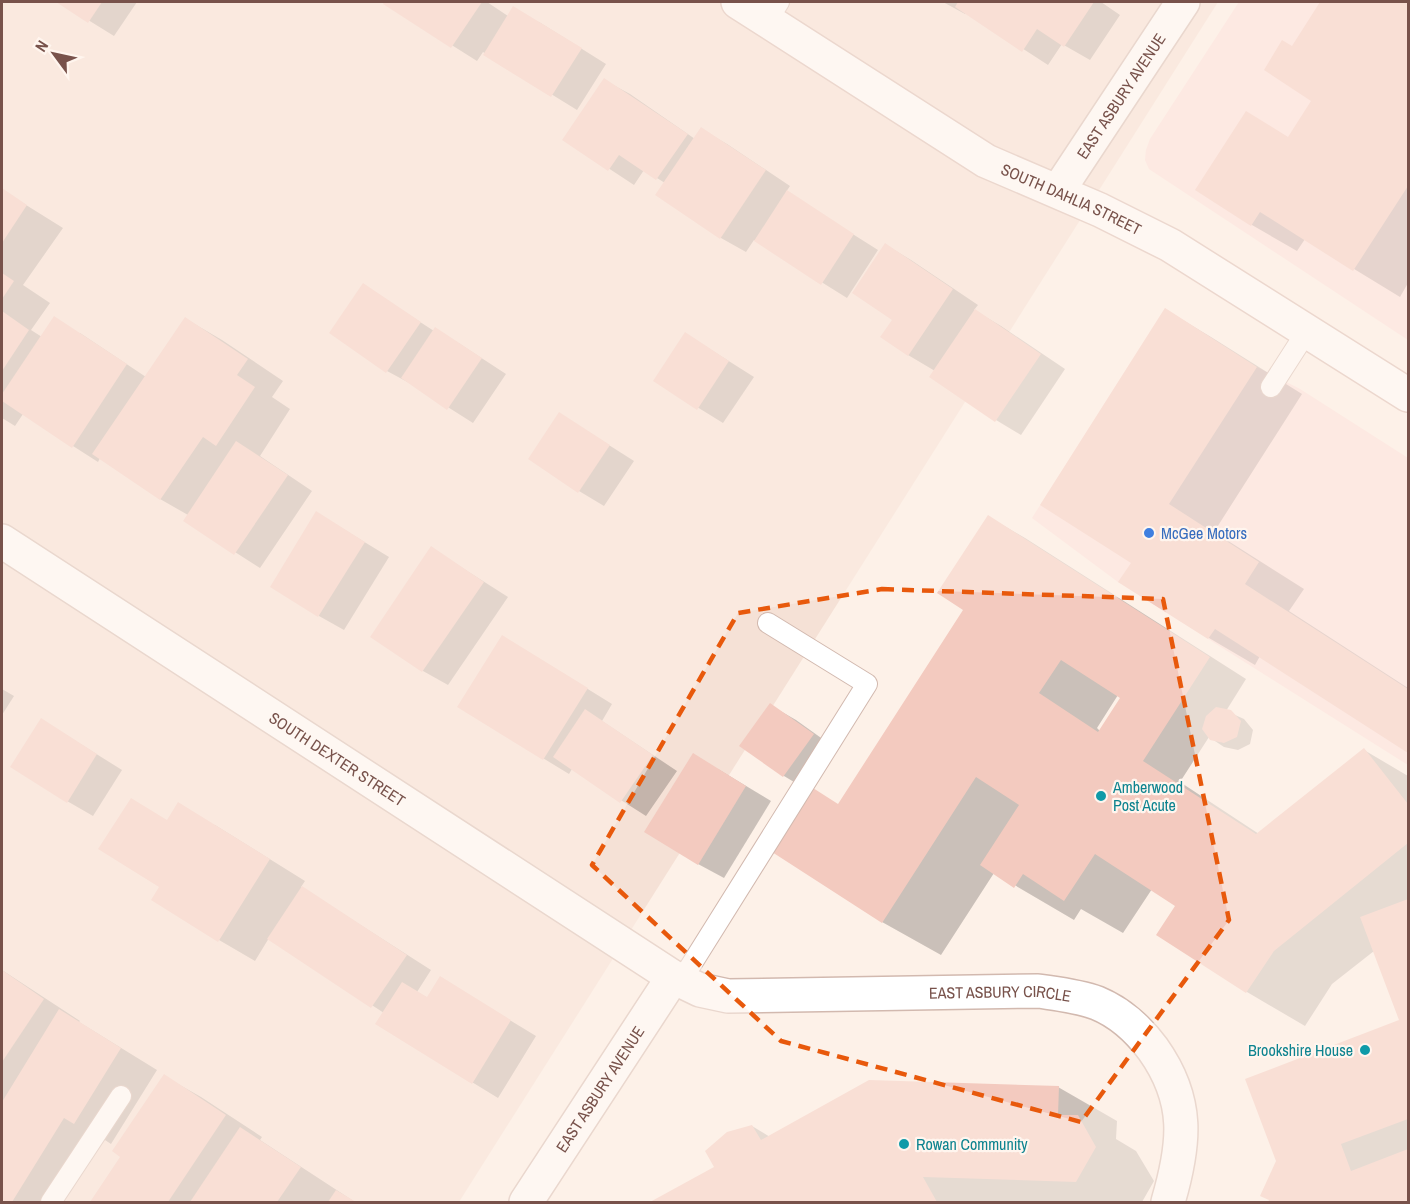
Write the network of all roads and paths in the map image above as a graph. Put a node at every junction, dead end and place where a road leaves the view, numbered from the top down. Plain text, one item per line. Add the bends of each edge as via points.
1 (738, 2) edge
2 (1183, 2) edge
3 (773, 11) edge
4 (1058, 191) junction
5 (1307, 331) junction
6 (1271, 387) dead end
7 (1408, 395) edge
8 (2, 542) edge
9 (768, 623) dead end
10 (677, 979) junction
11 (121, 1096) dead end
12 (51, 1203) edge
13 (526, 1203) edge
14 (1168, 1203) edge

1 - 3 street, SOUTH DAHLIA STREET
2 - 4 street, EAST ASBURY AVENUE
3 - 4 street, SOUTH DAHLIA STREET via 986,161
4 - 5 street, SOUTH DAHLIA STREET via 1170,244
5 - 6 lane
5 - 7 street, SOUTH DAHLIA STREET
8 - 10 street, SOUTH DEXTER STREET
9 - 10 lane via 867,684
10 - 13 street, EAST ASBURY AVENUE
10 - 14 street, EAST ASBURY CIRCLE via 700,990 728,996 1029,991 1078,997 1098,1004 1126,1021 1147,1042 1174,1088 1180,1111 1180,1143
11 - 12 lane

